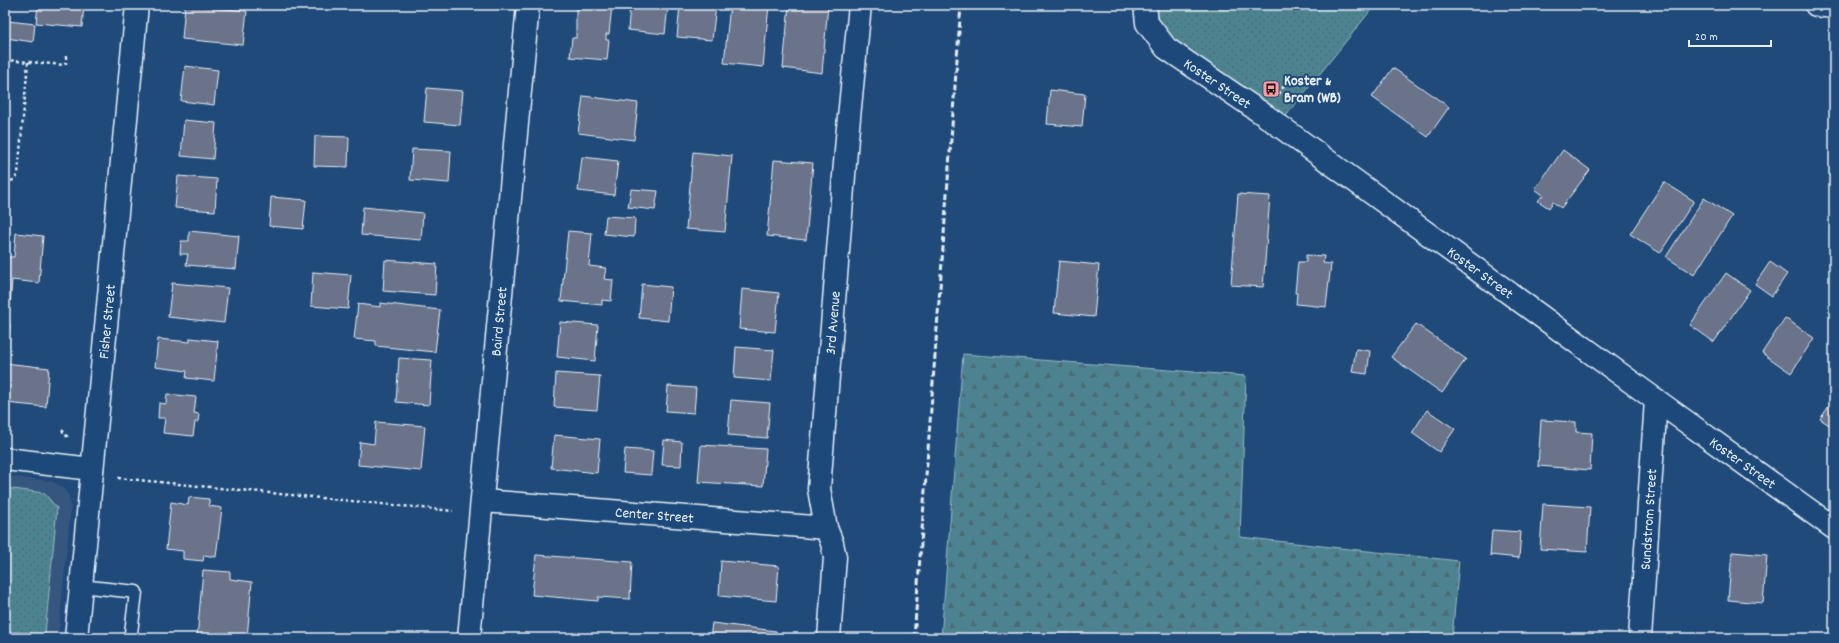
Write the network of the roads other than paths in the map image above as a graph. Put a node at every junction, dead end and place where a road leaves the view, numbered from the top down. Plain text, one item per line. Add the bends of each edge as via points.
1 (137, 5) edge
2 (528, 5) edge
3 (860, 5) edge
4 (1145, 5) edge
5 (1816, 5) edge
6 (1834, 7) edge
7 (1656, 400) junction
8 (5, 459) edge
9 (92, 469) junction
10 (483, 501) junction
11 (826, 528) junction
12 (1834, 528) edge
13 (80, 586) junction
14 (131, 633) dead end
15 (76, 638) edge
16 (469, 638) edge
17 (829, 638) edge
18 (1640, 638) edge

1 - 9 street, Fisher Street
2 - 10 street, Baird Street
3 - 11 street, 3rd Avenue via 819,489
4 - 7 street, Koster Street via 1147,23 1166,48 1266,116
5 - 6 street
7 - 12 street, Koster Street
7 - 18 street, Sundstrom Street
8 - 9 street
9 - 13 street, Fisher Street
10 - 11 street, Center Street
10 - 16 street, Baird Street
11 - 17 street, 3rd Avenue via 835,558
13 - 14 lane via 136,592
13 - 15 street, Fisher Street

